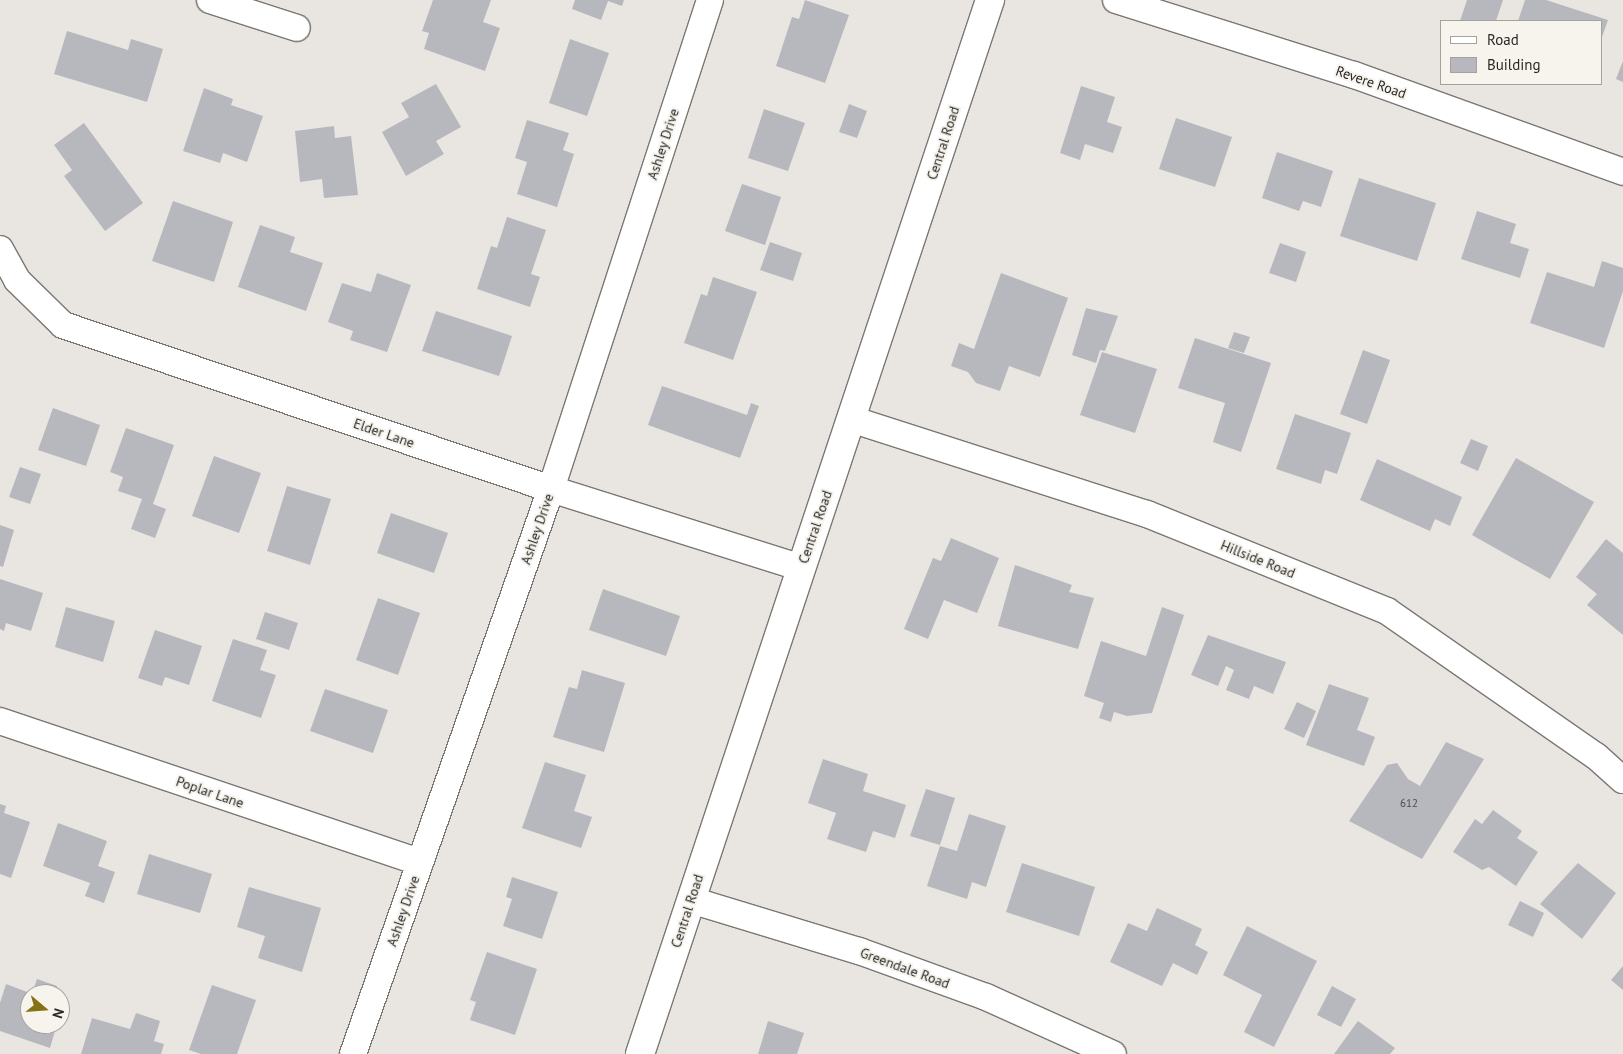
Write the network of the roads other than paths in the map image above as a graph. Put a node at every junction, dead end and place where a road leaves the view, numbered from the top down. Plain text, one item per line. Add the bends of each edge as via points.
1 (210, 0) edge
2 (710, 0) edge
3 (990, 0) edge
4 (1116, 0) edge
5 (297, 28) dead end
6 (1623, 172) edge
7 (0, 250) edge
8 (851, 419) junction
9 (551, 488) junction
10 (801, 568) junction
11 (0, 721) edge
12 (1623, 780) edge
13 (420, 862) junction
14 (691, 900) junction
15 (353, 1054) edge
16 (640, 1054) edge
17 (1114, 1054) edge

1 - 5 street
2 - 9 street, Ashley Drive
3 - 8 main road, Central Road
4 - 6 street, Revere Road via 1354,75
7 - 9 street, Elder Lane via 17,280 63,325
8 - 10 main road, Central Road
8 - 12 street, Hillside Road via 1147,514 1387,611 1596,756
9 - 10 street, Elder Lane
9 - 13 street, Ashley Drive
10 - 14 main road, Central Road
11 - 13 street, Poplar Lane
13 - 15 street, Ashley Drive
14 - 16 main road, Central Road
14 - 17 street, Greendale Road via 859,950 986,997

